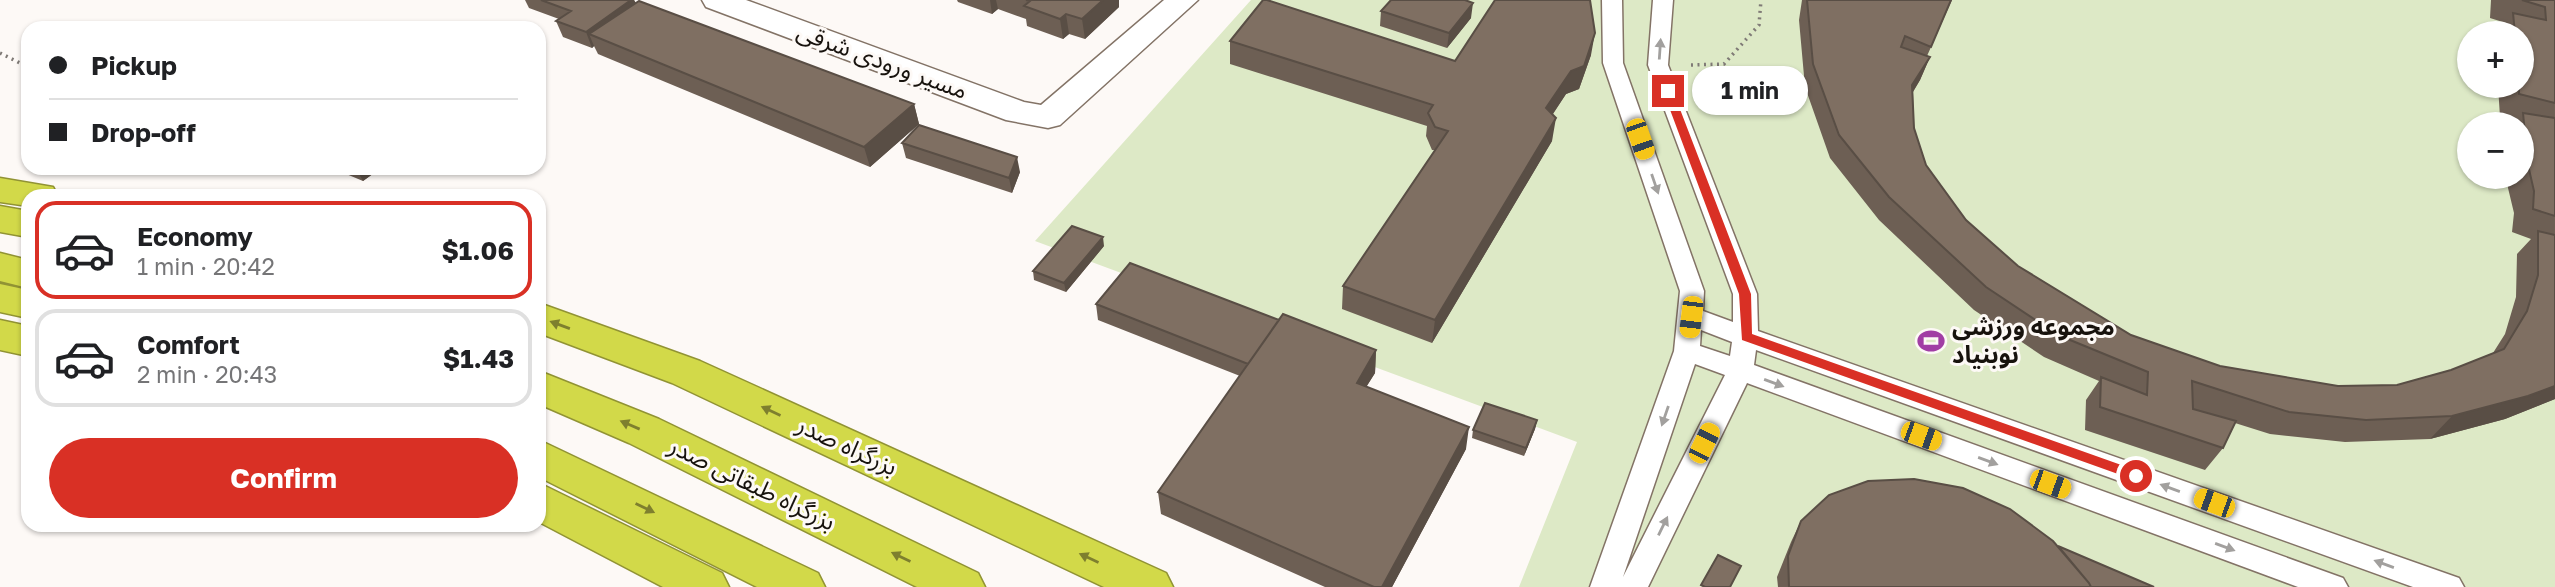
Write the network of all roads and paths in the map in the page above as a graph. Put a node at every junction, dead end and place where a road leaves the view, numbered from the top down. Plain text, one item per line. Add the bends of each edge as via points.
1 (717, 0) edge
2 (1183, 0) edge
3 (1612, 0) edge
4 (1663, 0) edge
5 (1761, 0) edge
6 (0, 53) edge
7 (21, 64) edge
8 (1658, 65) junction
9 (0, 190) edge
10 (21, 193) edge
11 (0, 219) edge
12 (21, 223) edge
13 (0, 267) edge
14 (21, 272) edge
15 (0, 298) edge
16 (21, 302) edge
17 (1691, 317) junction
18 (546, 321) edge
19 (0, 335) edge
20 (1746, 337) junction
21 (21, 340) edge
22 (1687, 351) junction
23 (1740, 371) junction
24 (546, 390) edge
25 (546, 460) edge
26 (546, 505) edge
27 (706, 587) edge
28 (802, 587) edge
29 (962, 587) edge
30 (1150, 587) edge
31 (1605, 587) edge
32 (1633, 587) edge
33 (2333, 587) edge
34 (2449, 587) edge

1 - 2 street, مسیر ورودی شرقی via 1018,112 1048,117
3 -> 17 lane via 1613,63 1692,290
8 -> 4 lane
5 - 8 path via 1759,25 1724,65
6 - 7 path
8 - 20 lane via 1745,294
9 - 10 highway
11 - 12 highway
13 - 14 highway
15 - 16 highway
17 - 20 lane
17 - 22 lane
30 -> 18 highway, بزرگراه صدر via 687,372
19 - 21 highway
20 - 23 lane
34 -> 20 lane
22 - 23 lane
22 -> 31 lane
32 -> 23 lane
23 -> 33 lane
29 -> 24 highway, بزرگراه طبقاتی صدر via 644,431
25 -> 28 highway
26 - 27 highway

